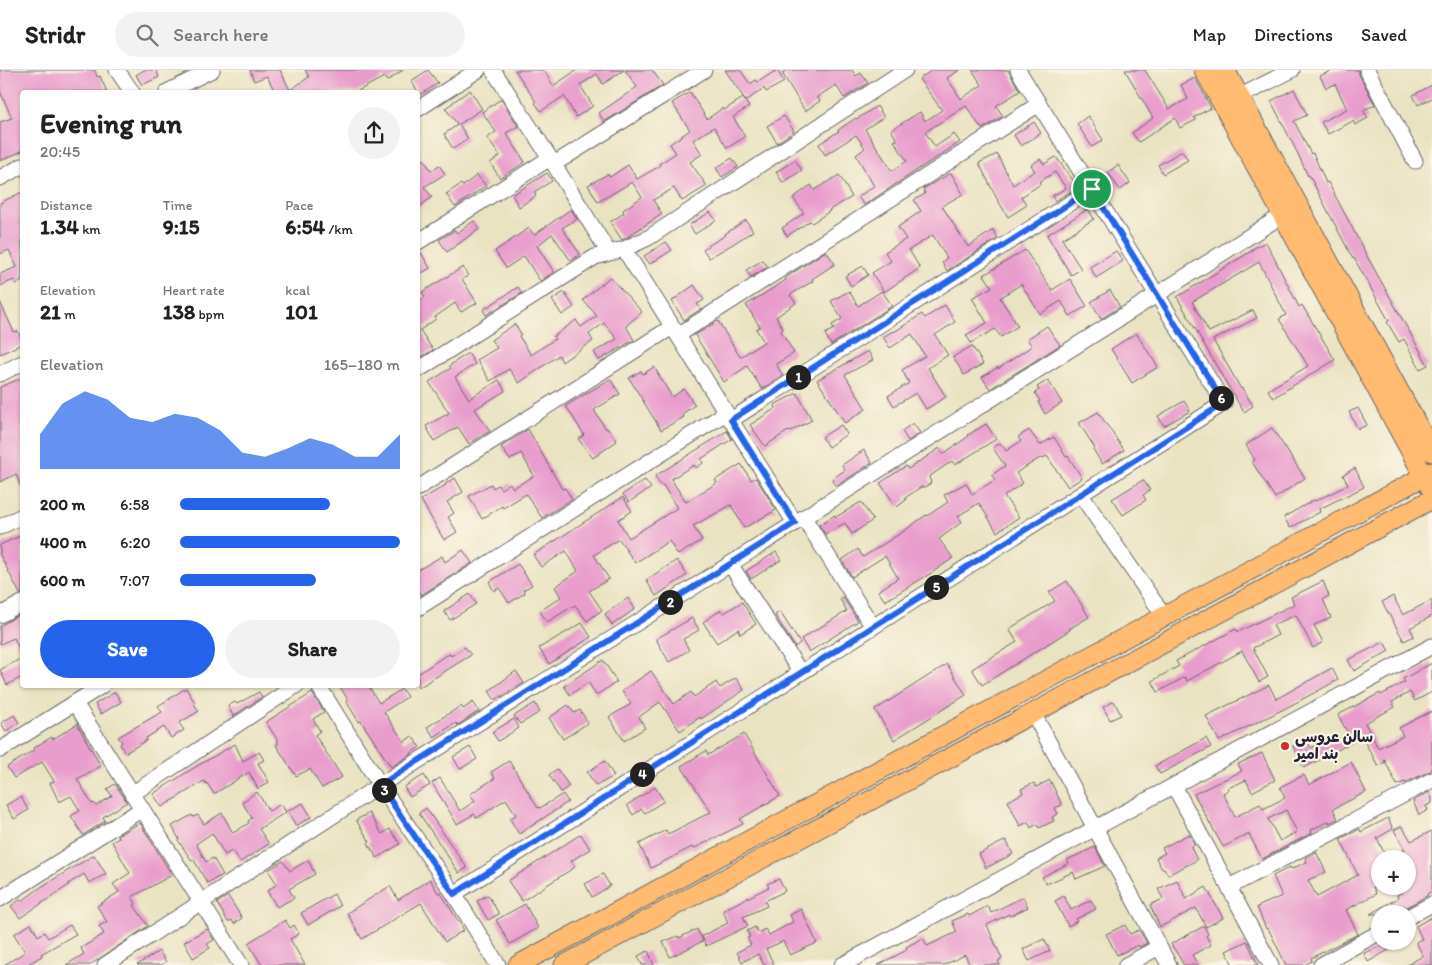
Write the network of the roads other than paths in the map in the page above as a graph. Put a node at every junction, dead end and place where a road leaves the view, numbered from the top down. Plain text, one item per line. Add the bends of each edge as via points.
1 (117, 70) edge
2 (212, 70) edge
3 (478, 70) edge
4 (493, 70) edge
5 (704, 70) edge
6 (904, 70) edge
7 (1018, 70) edge
8 (1204, 70) edge
9 (1225, 70) edge
10 (1292, 70) edge
11 (1367, 70) edge
12 (131, 90) edge
13 (171, 90) edge
14 (1239, 97) junction
15 (1039, 104) junction
16 (420, 108) edge
17 (552, 161) junction
18 (1415, 161) dead end
19 (20, 167) edge
20 (0, 178) edge
21 (1092, 189) junction
22 (1283, 215) junction
23 (420, 241) edge
24 (624, 249) junction
25 (609, 253) junction
26 (1157, 294) junction
27 (675, 331) junction
28 (20, 364) edge
29 (420, 369) edge
30 (0, 374) edge
31 (728, 417) junction
32 (1432, 452) edge
33 (1429, 480) edge
34 (420, 487) edge
35 (1081, 495) junction
36 (1432, 499) edge
37 (20, 517) edge
38 (799, 520) junction
39 (0, 527) edge
40 (730, 564) junction
41 (20, 604) edge
42 (420, 607) edge
43 (0, 615) edge
44 (1164, 616) junction
45 (873, 627) junction
46 (1432, 646) edge
47 (801, 673) junction
48 (98, 688) edge
49 (292, 688) edge
50 (320, 688) edge
51 (75, 703) junction
52 (1033, 713) junction
53 (0, 750) edge
54 (1432, 780) edge
55 (380, 785) junction
56 (1174, 786) junction
57 (132, 794) junction
58 (142, 809) junction
59 (1095, 828) junction
60 (1229, 887) junction
61 (454, 894) junction
62 (0, 899) edge
63 (201, 902) junction
64 (1432, 904) edge
65 (1416, 913) edge
66 (1371, 937) edge
67 (1159, 947) junction
68 (863, 960) edge
69 (105, 965) edge
70 (241, 965) edge
71 (498, 965) edge
72 (518, 965) edge
73 (564, 965) edge
74 (842, 965) edge
75 (1126, 965) edge
76 (1169, 965) edge
77 (1272, 965) edge
78 (1321, 965) edge

1 - 12 street
2 - 13 street
3 - 16 street
4 - 17 street
5 - 17 street
6 - 24 street via 648,238
7 - 15 street
8 - 22 main road
9 - 14 main road
10 - 14 street
11 - 18 street
14 - 32 main road
15 - 21 street
15 - 27 street
17 - 23 street
17 - 25 street
19 - 20 street
21 - 26 street
21 - 31 street
22 - 26 street
22 - 33 main road
24 - 25 street
24 - 27 street
25 - 29 street via 595,257
26 - 35 street via 1224,403
26 - 38 street
27 - 31 street
27 - 34 street
28 - 30 street
31 - 38 street
31 - 42 street
33 - 44 main road
35 - 44 street
35 - 45 street
36 - 52 main road
37 - 39 street
38 - 40 street
38 - 45 street
40 - 47 street
40 - 55 street
41 - 43 street
44 - 72 main road
45 - 47 street
46 - 56 street
47 - 61 street
48 - 51 street
49 - 57 street
50 - 55 street
51 - 53 street
51 - 57 street
52 - 59 street
52 - 73 main road
54 - 60 street
55 - 61 street
55 - 63 street
56 - 59 street
56 - 60 street
57 - 58 street
58 - 62 street
58 - 63 street
59 - 67 street
59 - 68 street
60 - 77 street
61 - 71 street
63 - 69 street
63 - 70 street
64 - 65 street
66 - 78 street
67 - 75 street
67 - 76 street
68 - 74 street

